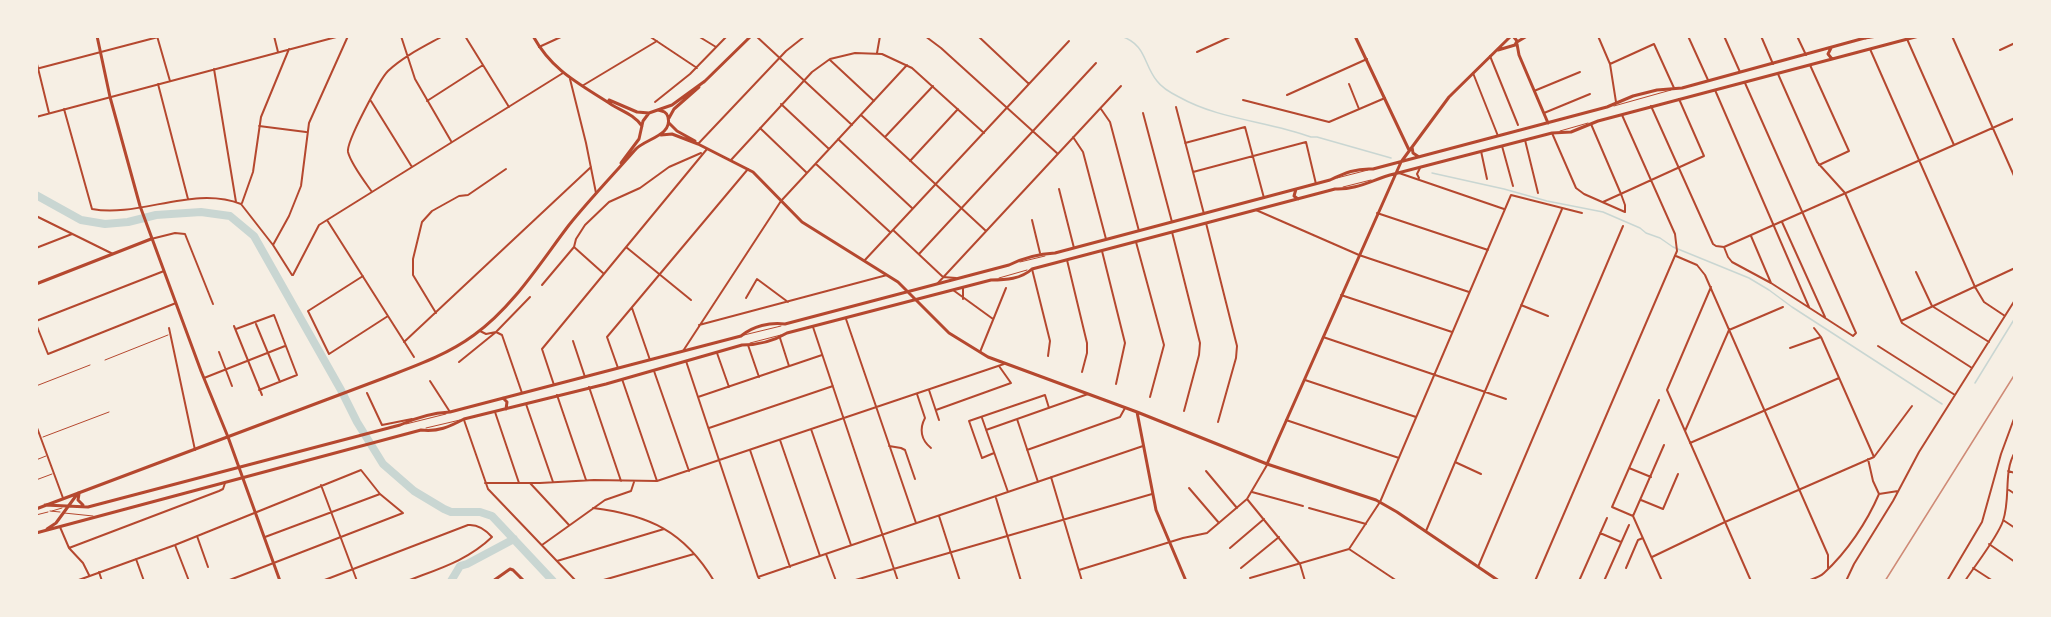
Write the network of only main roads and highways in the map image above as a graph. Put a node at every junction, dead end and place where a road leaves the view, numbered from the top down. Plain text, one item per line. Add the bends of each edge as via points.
1 (97, 36) edge
2 (532, 36) edge
3 (753, 36) edge
4 (1355, 36) edge
5 (1513, 36) edge
6 (1522, 36) edge
7 (1527, 36) edge
8 (1872, 36) edge
9 (1919, 36) edge
10 (1864, 38) edge
11 (1507, 40) junction
12 (1517, 43) junction
13 (1511, 46) junction
14 (1831, 48) junction
15 (1496, 51) junction
16 (1519, 55) junction
17 (1832, 59) junction
18 (1759, 67) junction
19 (1762, 77) junction
20 (705, 81) junction
21 (604, 99) junction
22 (658, 110) junction
23 (649, 113) junction
24 (668, 121) junction
25 (1548, 123) junction
26 (642, 128) junction
27 (661, 135) junction
28 (655, 137) junction
29 (699, 144) junction
30 (1410, 149) junction
31 (1437, 152) junction
32 (1419, 157) junction
33 (1401, 162) junction
34 (1440, 162) junction
35 (618, 167) junction
36 (1396, 173) junction
37 (1379, 178) junction
38 (1389, 186) junction
39 (1296, 189) junction
40 (1298, 199) junction
41 (1130, 233) junction
42 (1116, 237) junction
43 (152, 239) junction
44 (1134, 242) junction
45 (1118, 246) junction
46 (970, 275) junction
47 (36, 284) edge
48 (972, 285) junction
49 (908, 292) junction
50 (916, 300) junction
51 (837, 310) junction
52 (838, 320) junction
53 (730, 338) junction
54 (733, 348) junction
55 (516, 395) junction
56 (503, 398) junction
57 (519, 405) junction
58 (506, 409) junction
59 (1137, 412) junction
60 (228, 437) junction
61 (304, 450) junction
62 (301, 462) junction
63 (1267, 464) junction
64 (240, 467) junction
65 (243, 477) junction
66 (190, 481) junction
67 (179, 484) junction
68 (80, 492) junction
69 (187, 493) junction
70 (176, 496) junction
71 (45, 505) junction
72 (67, 506) junction
73 (88, 507) junction
74 (36, 509) edge
75 (44, 531) junction
76 (36, 533) edge
77 (280, 581) edge
78 (493, 581) edge
79 (524, 581) edge
80 (1186, 581) edge
81 (1499, 581) edge

1 - 43 main road via 110,97
2 - 21 main road via 563,73
3 - 20 main road
4 - 30 main road
5 - 6 main road
5 - 11 main road
5 - 12 main road
7 - 12 main road
8 - 10 main road
9 - 17 main road
10 - 14 main road
11 - 13 main road
11 - 15 main road
12 - 13 main road
12 - 16 main road
13 - 15 main road
13 - 16 main road
14 - 17 main road via 1828,54
14 - 18 main road
15 - 30 main road via 1449,97
16 - 25 main road
17 - 19 main road
18 - 19 main road via 1765,71
18 - 25 main road via 1682,88 1649,92
19 - 34 main road via 1622,114 1571,132 1552,133
20 - 22 main road via 672,105
20 - 24 main road via 674,109
21 - 23 main road
21 - 26 main road via 633,116
22 - 23 main road
22 - 24 main road via 666,113
23 - 26 main road
24 - 27 main road
24 - 29 main road
25 - 31 main road
26 - 28 main road via 646,135
26 - 35 main road via 639,139
27 - 28 main road
27 - 29 main road via 672,134
28 - 35 main road via 638,146
29 - 49 main road via 748,169 809,227
30 - 32 main road
30 - 33 main road
31 - 32 main road
31 - 34 main road via 1443,156
32 - 33 main road
33 - 36 main road
33 - 39 main road via 1342,173
34 - 36 main road
35 - 60 main road via 480,331 439,356
36 - 37 main road
36 - 38 main road
37 - 38 main road
37 - 40 main road via 1351,189
38 - 63 main road
39 - 40 main road via 1294,196
39 - 41 main road
40 - 44 main road
41 - 42 main road
41 - 44 main road via 1128,239
42 - 45 main road via 1120,241
42 - 46 main road via 1055,253 1040,253
43 - 47 main road
43 - 60 main road
44 - 45 main road
45 - 48 main road via 1032,269 1017,278
46 - 48 main road
46 - 49 main road
48 - 50 main road
49 - 50 main road
49 - 51 main road
50 - 52 main road
50 - 59 main road via 949,333 980,352
51 - 52 main road
51 - 53 main road via 785,324 772,323
52 - 54 main road
53 - 54 main road
53 - 55 main road
54 - 57 main road
55 - 56 main road
55 - 57 main road via 513,400
56 - 58 main road
56 - 61 main road via 433,413
57 - 58 main road
58 - 62 main road via 464,419 450,427 421,430
59 - 63 main road
59 - 80 main road via 1158,516
60 - 64 main road
60 - 68 main road
61 - 62 main road
61 - 64 main road
62 - 65 main road
63 - 81 main road via 1380,502
64 - 65 main road
64 - 66 main road
65 - 69 main road
65 - 77 main road
66 - 67 main road
66 - 69 main road
67 - 70 main road
67 - 73 main road
68 - 71 main road
68 - 72 main road
68 - 73 main road via 79,503
69 - 70 main road
70 - 75 main road
71 - 72 main road
71 - 74 main road
72 - 73 main road
72 - 75 main road via 56,523
75 - 76 main road
78 - 79 main road via 513,570

